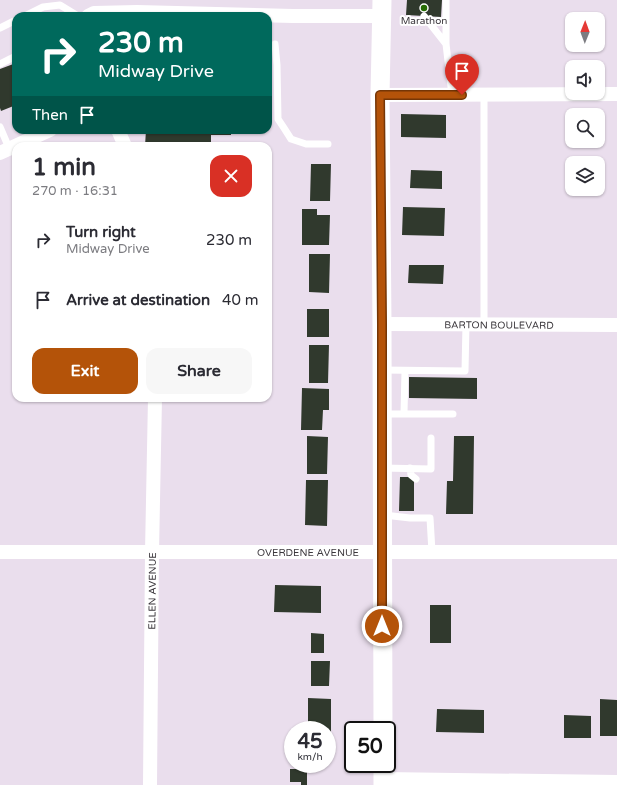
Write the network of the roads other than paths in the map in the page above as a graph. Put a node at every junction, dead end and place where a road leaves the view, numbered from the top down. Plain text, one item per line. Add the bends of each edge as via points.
1 (446, 0) edge
2 (382, 8) edge
3 (33, 12) edge
4 (71, 12) edge
5 (272, 15) edge
6 (424, 16) dead end
7 (12, 22) edge
8 (0, 28) edge
9 (275, 44) dead end
10 (446, 44) junction
11 (12, 58) edge
12 (0, 64) edge
13 (617, 94) edge
14 (380, 95) junction
15 (452, 95) junction
16 (484, 95) junction
17 (0, 127) edge
18 (41, 134) edge
19 (24, 142) edge
20 (328, 144) dead end
21 (5, 151) edge
22 (382, 324) junction
23 (466, 324) junction
24 (484, 324) junction
25 (617, 325) edge
26 (382, 370) junction
27 (405, 371) junction
28 (155, 402) edge
29 (382, 414) junction
30 (404, 414) junction
31 (453, 414) dead end
32 (431, 438) dead end
33 (382, 468) junction
34 (382, 515) junction
35 (0, 552) edge
36 (152, 552) junction
37 (382, 552) junction
38 (432, 552) junction
39 (617, 552) edge
40 (383, 721) edge
41 (383, 776) edge
42 (617, 782) edge
43 (150, 785) edge

1 - 10 lane
2 - 5 street
2 - 14 main road
3 - 4 lane via 43,7 60,5
6 - 10 lane
7 - 8 lane
9 - 20 lane via 278,119 291,138 306,144
10 - 15 lane
11 - 12 lane
13 - 16 street
14 - 15 street
14 - 22 main road
15 - 16 street
16 - 24 lane
17 - 21 lane
18 - 19 street
22 - 23 street, BARTON BOULEVARD
22 - 26 main road
23 - 24 street, BARTON BOULEVARD
23 - 27 lane via 465,371
24 - 25 street, BARTON BOULEVARD
26 - 27 lane
26 - 29 main road
27 - 30 lane
28 - 36 street, ELLEN AVENUE
29 - 30 lane
29 - 33 main road
30 - 31 lane
32 - 33 lane via 431,469 410,475
33 - 34 main road
34 - 37 main road
34 - 38 lane via 410,514 430,518
35 - 36 street, OVERDENE AVENUE
36 - 37 street, OVERDENE AVENUE
36 - 43 street, ELLEN AVENUE
37 - 38 street, OVERDENE AVENUE
37 - 40 main road
38 - 39 street, OVERDENE AVENUE
41 - 42 street

